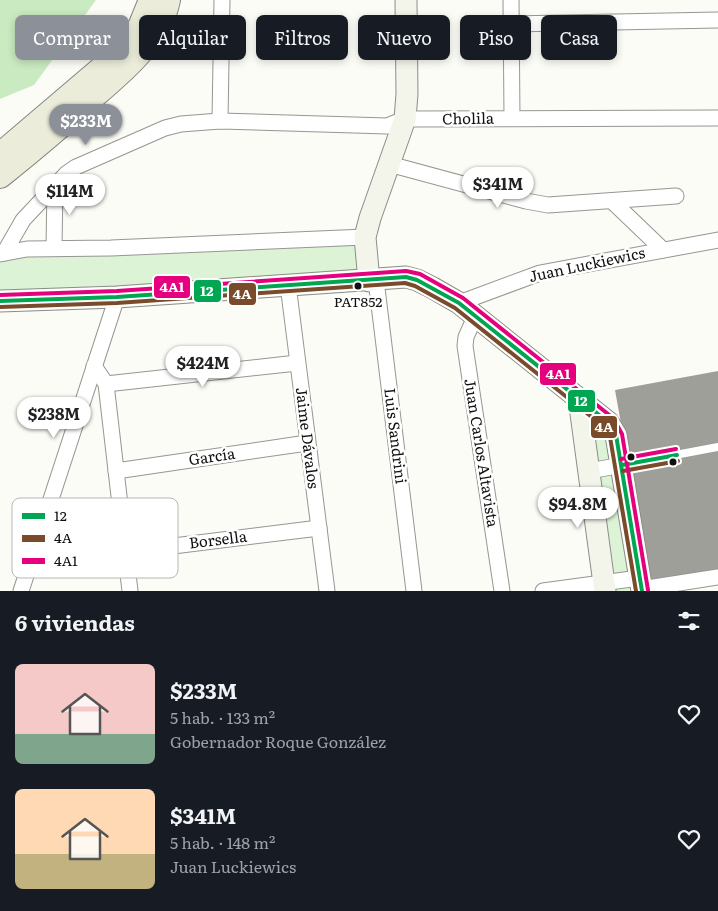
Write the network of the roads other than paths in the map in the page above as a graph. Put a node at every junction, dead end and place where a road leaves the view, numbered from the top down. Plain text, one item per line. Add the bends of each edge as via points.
1 (151, 0) edge
2 (168, 0) edge
3 (222, 0) edge
4 (406, 0) edge
5 (511, 0) edge
6 (511, 15) edge
7 (718, 20) edge
8 (531, 24) edge
9 (511, 60) edge
10 (512, 118) junction
11 (718, 118) edge
12 (405, 120) junction
13 (220, 121) junction
14 (4, 146) edge
15 (389, 164) junction
16 (0, 176) edge
17 (55, 185) junction
18 (676, 196) dead end
19 (612, 201) junction
20 (365, 237) junction
21 (718, 240) edge
22 (54, 248) junction
23 (662, 250) junction
24 (2, 254) edge
25 (372, 280) junction
26 (288, 285) junction
27 (117, 297) junction
28 (0, 301) edge
29 (459, 303) junction
30 (476, 317) junction
31 (297, 363) junction
32 (94, 366) junction
33 (106, 384) junction
34 (579, 399) junction
35 (307, 443) junction
36 (718, 447) edge
37 (622, 465) junction
38 (116, 471) junction
39 (589, 471) junction
40 (50, 498) edge
41 (119, 498) edge
42 (318, 528) junction
43 (178, 545) edge
44 (718, 577) edge
45 (25, 578) edge
46 (128, 578) edge
47 (641, 586) edge
48 (604, 587) edge
49 (21, 591) edge
50 (130, 591) edge
51 (327, 591) edge
52 (414, 591) edge
53 (502, 591) edge
54 (543, 591) edge

1 - 14 main road via 140,27 114,58
2 - 16 main road via 166,13 155,34 134,59
3 - 13 street
4 - 12 main road
5 - 6 street
7 - 8 street
9 - 10 street
10 - 11 street, Cholila
10 - 12 street, Cholila
12 - 13 street, Cholila via 387,126
12 - 15 main road
13 - 17 street, Cholila via 165,128 76,167
15 - 19 street via 548,205
15 - 20 main road
17 - 22 street
17 - 24 street, Cholila via 23,220
18 - 19 street
19 - 23 street
20 - 22 street
20 - 25 main road
21 - 23 street, Juan Luckiewics
22 - 24 street via 27,248
23 - 29 street, Juan Luckiewics via 540,273
25 - 26 main road
25 - 29 main road via 406,277
25 - 52 street, Luis Sandrini
26 - 27 main road
26 - 31 street, Jaime Dávalos
27 - 28 main road
27 - 32 street
29 - 30 main road
30 - 34 main road
30 - 53 street, Juan Carlos Altavista via 465,346
31 - 33 street
31 - 35 street, Jaime Dávalos
32 - 33 street
32 - 40 street
33 - 38 street
34 - 37 main road via 608,422 616,435
34 - 39 main road
35 - 38 street, García
35 - 42 street, Jaime Dávalos
36 - 37 lane
37 - 39 street
37 - 47 main road
38 - 41 street
39 - 48 main road
42 - 43 street, Borsella
42 - 51 street, Jaime Dávalos
44 - 47 street
45 - 49 street
46 - 50 street
47 - 48 street
48 - 54 street

